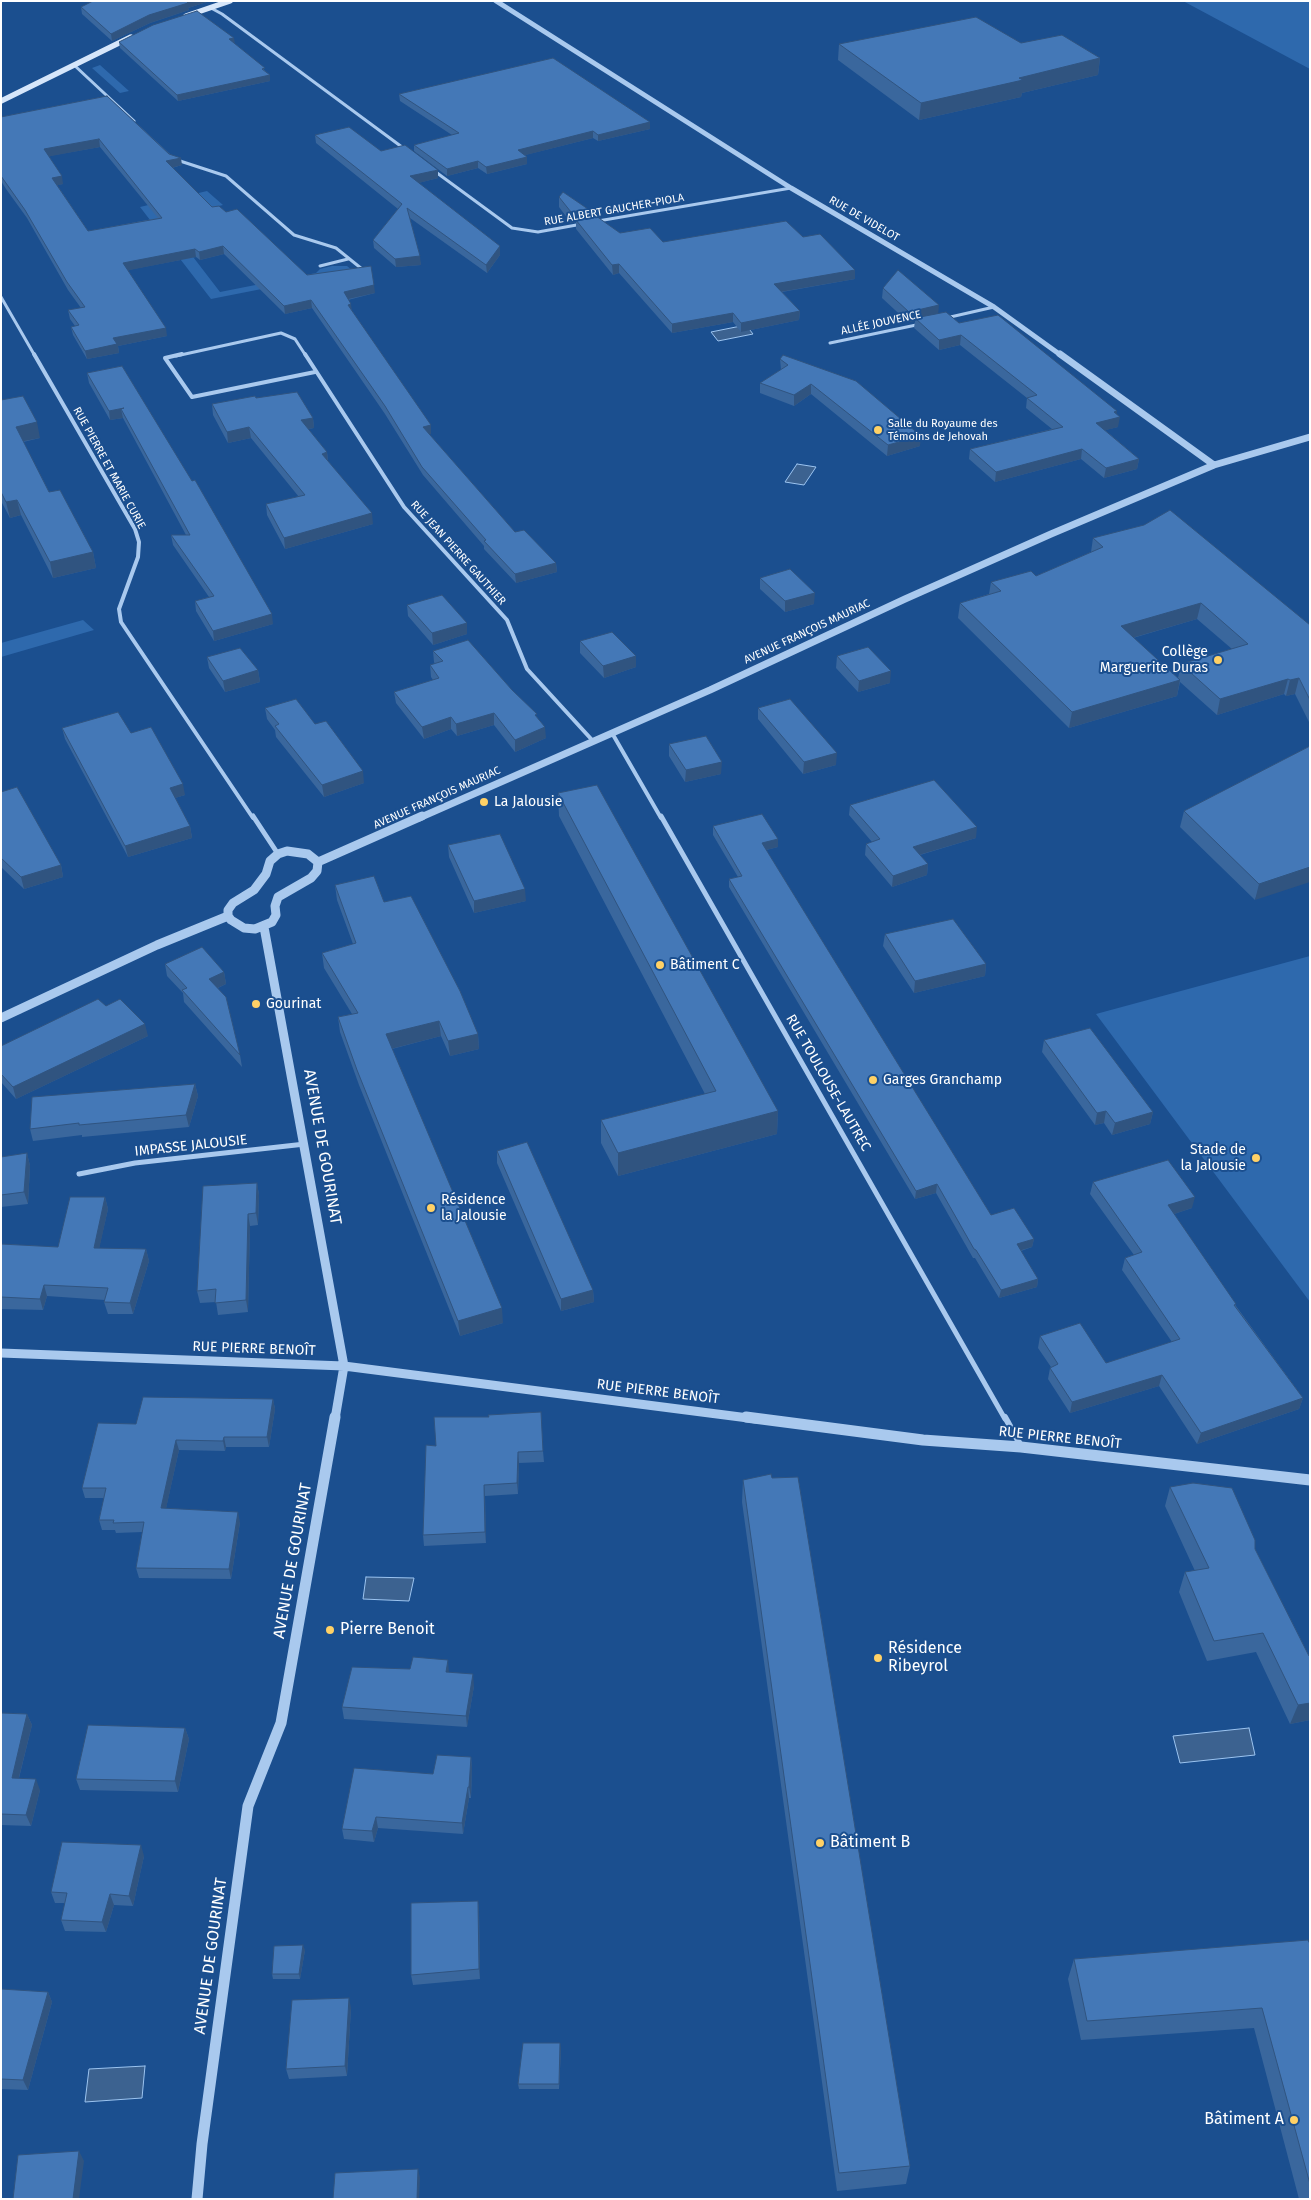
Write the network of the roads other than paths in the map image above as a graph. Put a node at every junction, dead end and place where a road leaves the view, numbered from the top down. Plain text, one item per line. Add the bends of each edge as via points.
1 (230, 1) edge
2 (496, 1) edge
3 (211, 8) junction
4 (177, 19) edge
5 (136, 35) edge
6 (74, 65) junction
7 (1, 100) edge
8 (138, 125) edge
9 (410, 152) edge
10 (173, 159) edge
11 (426, 164) edge
12 (791, 188) junction
13 (594, 222) edge
14 (585, 224) edge
15 (348, 259) junction
16 (320, 266) dead end
17 (362, 269) edge
18 (1, 297) edge
19 (994, 307) junction
20 (945, 318) edge
21 (926, 323) edge
22 (830, 343) dead end
23 (316, 372) junction
24 (1310, 437) edge
25 (1214, 465) junction
26 (612, 732) junction
27 (592, 741) junction
28 (278, 854) junction
29 (318, 862) junction
30 (228, 916) junction
31 (264, 927) junction
32 (1, 1018) edge
33 (305, 1144) junction
34 (79, 1174) dead end
35 (1, 1353) edge
36 (344, 1366) junction
37 (1021, 1447) junction
38 (1310, 1480) edge
39 (197, 2199) edge

1 - 3 main road
2 - 12 street, RUE DE VIDELOT
3 - 4 main road
3 - 9 street
5 - 6 main road
6 - 7 main road
6 - 8 street
10 - 15 street via 226,176 294,235 336,248
11 - 14 street, RUE ALBERT GAUCHER-PIOLA via 512,228 538,232
12 - 13 street, RUE ALBERT GAUCHER-PIOLA
12 - 19 street, RUE DE VIDELOT
15 - 16 street
15 - 17 street
18 - 28 street, RUE PIERRE ET MARIE CURIE via 139,542 138,557 120,609 121,622
19 - 20 street
19 - 25 street, RUE DE VIDELOT
21 - 22 street, ALLÉE JOUVENCE
23 - 23 street, RUE JEAN PIERRE GAUTHIER via 295,338 281,333 165,358 192,397
23 - 27 street, RUE JEAN PIERRE GAUTHIER via 404,507 507,620 527,669
24 - 25 street, AVENUE FRANÇOIS MAURIAC
25 - 26 street, AVENUE FRANÇOIS MAURIAC via 1010,552
26 - 27 street, AVENUE FRANÇOIS MAURIAC
26 - 37 street, RUE TOULOUSE-LAUTREC
27 - 29 street, AVENUE FRANÇOIS MAURIAC
28 - 29 street via 297,851
28 - 30 street via 270,861 269,868 254,890 233,903
29 - 31 street via 317,871 311,878 278,897 276,915
30 - 31 street via 244,928
30 - 32 street via 158,944
31 - 33 street, AVENUE DE GOURINAT
33 - 34 street, IMPASSE JALOUSIE via 135,1163
33 - 36 street, AVENUE DE GOURINAT
35 - 36 street, RUE PIERRE BENOÎT
36 - 37 street, RUE PIERRE BENOÎT via 923,1440
36 - 39 street, AVENUE DE GOURINAT via 281,1722 248,1806
37 - 38 street, RUE PIERRE BENOÎT

